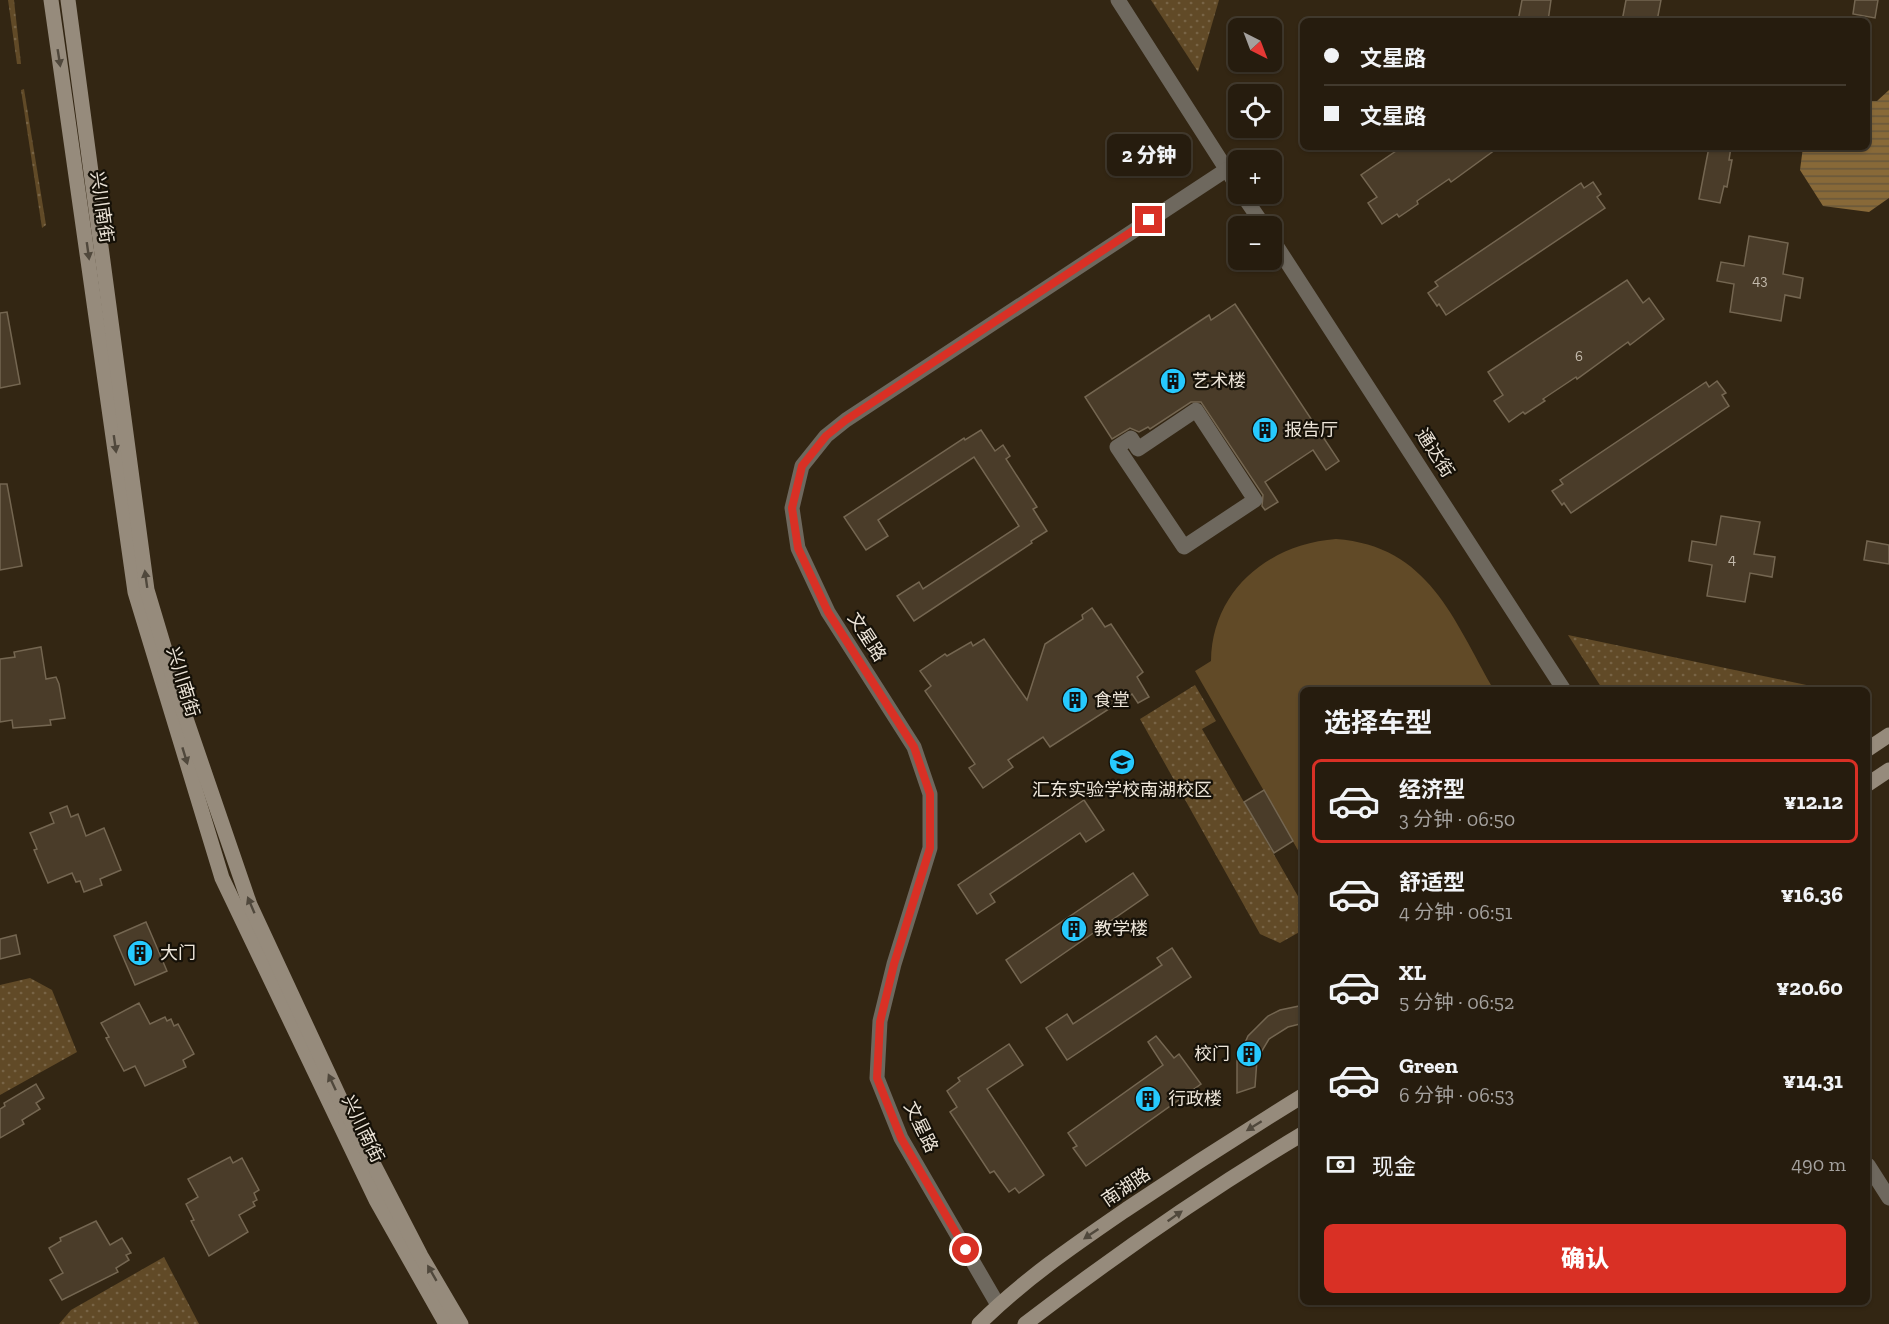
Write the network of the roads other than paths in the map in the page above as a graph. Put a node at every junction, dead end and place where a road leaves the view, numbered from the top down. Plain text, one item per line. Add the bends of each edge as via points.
1 (51, 0) edge
2 (68, 0) edge
3 (1118, 0) edge
4 (1226, 170) junction
5 (1228, 173) edge
6 (1282, 254) edge
7 (1117, 447) joint
8 (1562, 687) edge
9 (1889, 735) edge
10 (1870, 748) edge
11 (1889, 770) edge
12 (1870, 782) edge
13 (1300, 1097) edge
14 (1300, 1135) edge
15 (1870, 1168) edge
16 (1889, 1198) edge
17 (998, 1305) junction
18 (446, 1324) edge
19 (461, 1324) edge
20 (979, 1324) edge
21 (1025, 1324) edge

1 -> 18 street, 兴川南街 via 139,603 222,878 376,1200
19 -> 2 street, 兴川南街 via 344,1107 250,905 182,707 147,590
3 - 4 street
4 - 5 street
4 - 17 street, 文星路 via 846,420 826,436 802,466 792,508 798,548 810,578 914,747 930,794 930,848 880,1022 877,1078 901,1138
6 - 8 street, 通达街
7 - 7 street via 1184,547 1255,500 1196,410 1138,448 1131,438
9 - 10 street
11 - 12 street
13 -> 17 street, 南湖路 via 1071,1247
21 -> 14 street via 1231,1177
15 - 16 street
17 - 20 street, 南湖路

